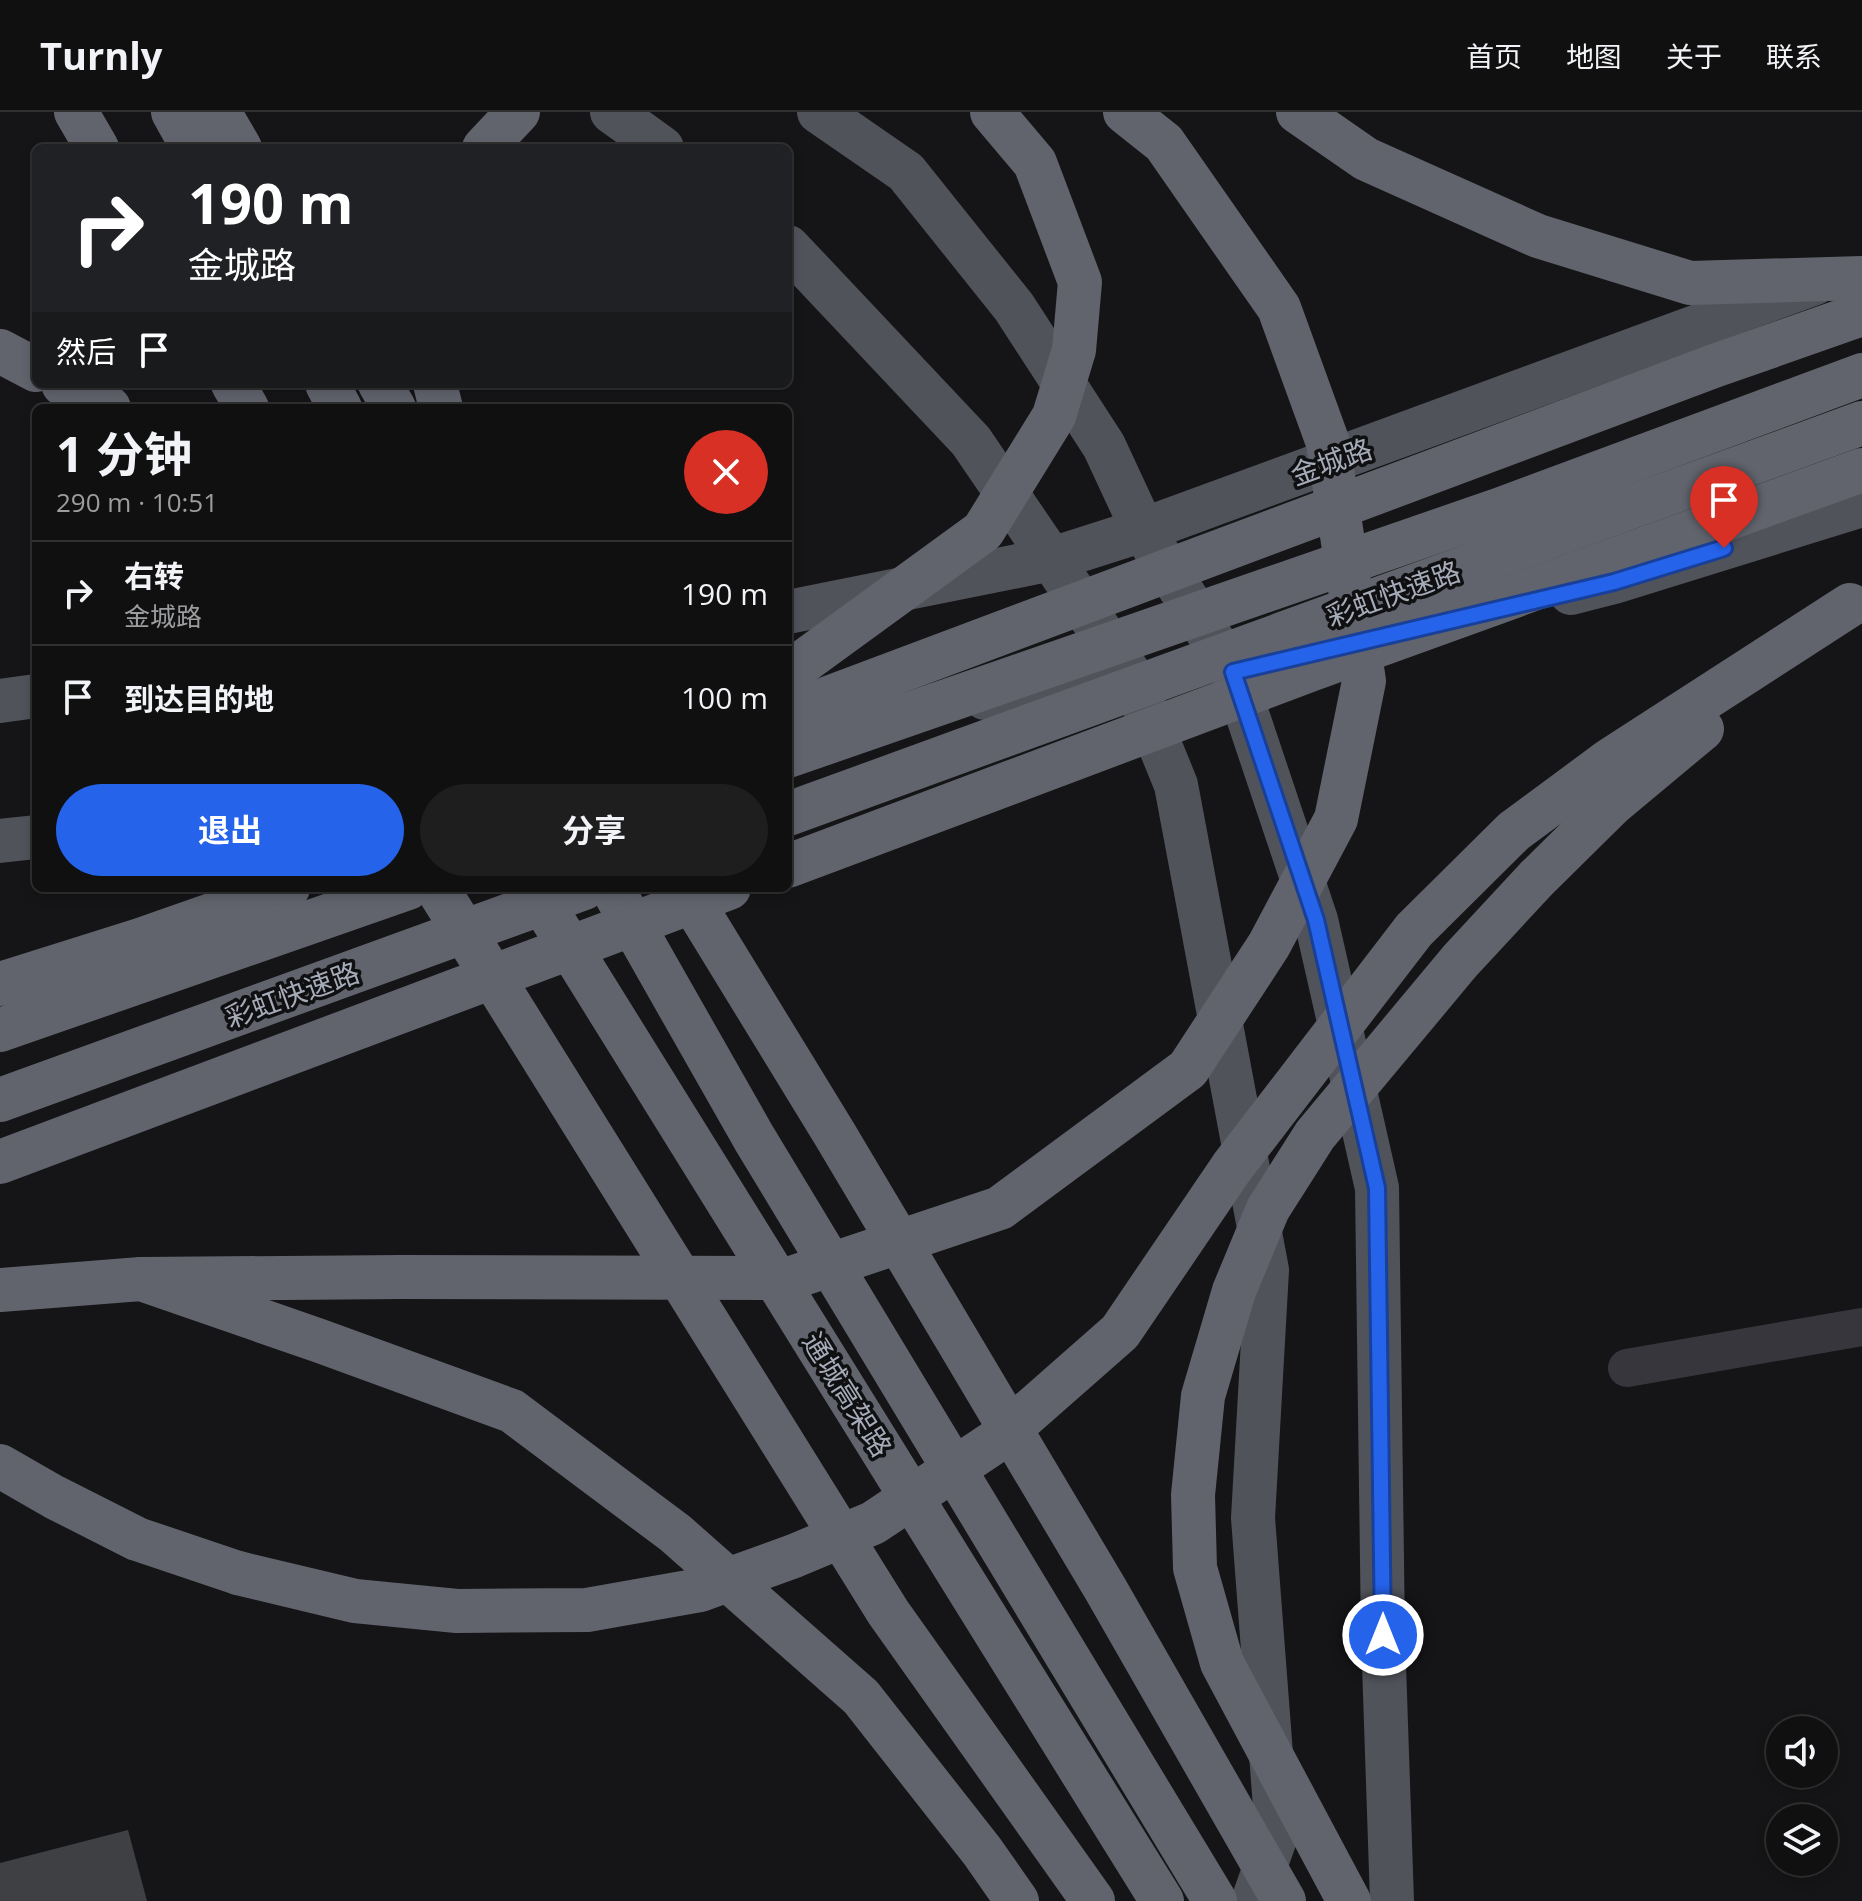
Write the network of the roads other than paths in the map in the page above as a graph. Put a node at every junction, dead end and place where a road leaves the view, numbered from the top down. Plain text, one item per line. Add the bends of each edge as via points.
1 (76, 112) edge
2 (173, 112) edge
3 (219, 112) edge
4 (518, 112) edge
5 (612, 112) edge
6 (819, 112) edge
7 (992, 112) edge
8 (1125, 112) edge
9 (1298, 112) edge
10 (95, 144) edge
11 (191, 144) edge
12 (238, 144) edge
13 (488, 144) edge
14 (656, 144) edge
15 (792, 251) edge
16 (1862, 266) edge
17 (1862, 278) edge
18 (1862, 314) edge
19 (0, 351) edge
20 (32, 368) edge
21 (1862, 375) edge
22 (71, 388) edge
23 (101, 404) edge
24 (1862, 423) edge
25 (1862, 470) edge
26 (1862, 505) edge
27 (1143, 530) junction
28 (1052, 559) junction
29 (1856, 602) edge
30 (792, 611) edge
31 (792, 670) edge
32 (1233, 672) junction
33 (1133, 679) junction
34 (32, 697) edge
35 (0, 701) edge
36 (792, 713) edge
37 (792, 714) edge
38 (792, 755) edge
39 (792, 813) edge
40 (32, 837) edge
41 (0, 841) edge
42 (792, 864) edge
43 (277, 892) edge
44 (397, 892) edge
45 (439, 892) edge
46 (535, 892) edge
47 (573, 892) edge
48 (614, 892) edge
49 (686, 892) edge
50 (718, 892) edge
51 (140, 940) junction
52 (0, 952) edge
53 (0, 984) edge
54 (0, 1030) edge
55 (0, 1100) edge
56 (0, 1162) edge
57 (141, 1279) junction
58 (0, 1290) edge
59 (1862, 1327) edge
60 (1627, 1368) dead end
61 (0, 1466) edge
62 (982, 1851) junction
63 (1017, 1901) edge
64 (1037, 1901) edge
65 (1093, 1901) edge
66 (1162, 1901) edge
67 (1215, 1901) edge
68 (1253, 1901) edge
69 (1284, 1901) edge
70 (1349, 1901) edge
71 (1392, 1901) edge

1 - 10 highway
2 - 11 highway
3 - 12 highway
4 - 13 highway
5 - 14 main road
6 - 27 main road via 906,172 1014,307 1104,446
7 - 31 highway, bridge via 1035,163 1080,282 1074,350 1054,416 983,531
8 - 57 highway, bridge via 1164,143 1279,308 1328,443 1364,681 1336,819 1269,945 1188,1069 1000,1208 791,1278
9 - 17 highway, bridge via 1366,159 1538,236 1690,283
15 - 28 main road via 971,441
16 - 27 main road, 金城路
18 - 36 highway, bridge
19 - 20 highway
21 - 38 highway, 彩虹快速路, bridge via 1501,509
22 - 23 highway
24 - 39 highway, 彩虹快速路, bridge
25 - 42 highway, bridge
26 - 32 main road via 1614,582
27 - 28 main road, 金城路
27 - 32 main road
28 - 30 main road, 金城路
28 - 33 main road
29 - 61 highway, bridge via 1610,760 1514,831 1414,930 1232,1167 1120,1332 996,1441 873,1523 700,1590 587,1610 457,1611 355,1601 238,1573 137,1539
29 - 70 highway, bridge via 1612,804 1460,961 1315,1135 1268,1209 1234,1291 1203,1396 1193,1495 1195,1568 1222,1663
32 - 33 main road
32 - 71 main road via 1316,920 1377,1188
33 - 37 main road
33 - 68 main road via 1176,785 1267,1270 1253,1518 1277,1833
34 - 35 main road
40 - 41 main road
43 - 51 highway
44 - 54 highway
45 - 65 highway, bridge via 888,1612
46 - 66 highway, 通城高架路, bridge
47 - 55 highway, 彩虹快速路, bridge
48 - 67 highway, 通城高架路, bridge via 754,1138
49 - 69 highway, bridge via 1106,1590
50 - 56 highway, bridge
51 - 52 highway
51 - 53 highway
57 - 58 highway
57 - 62 highway, bridge via 512,1411 675,1533 861,1697
59 - 60 lane
62 - 63 highway
62 - 64 highway

